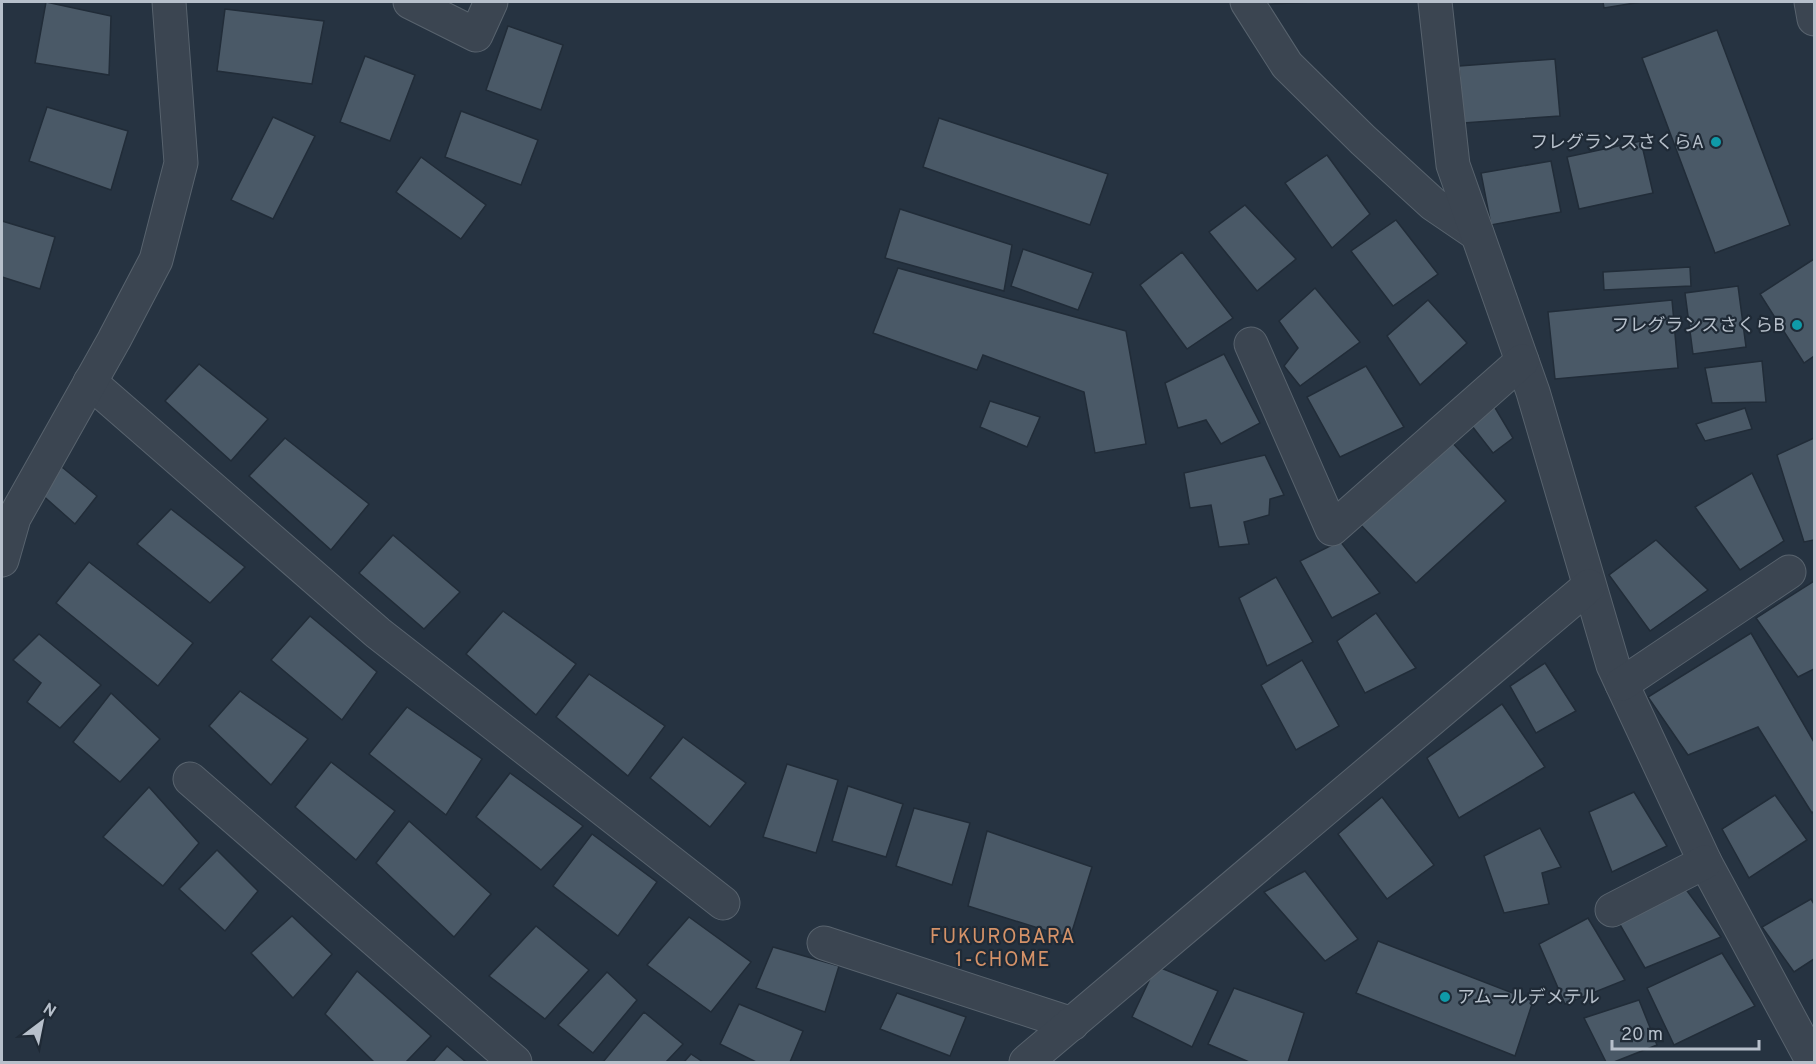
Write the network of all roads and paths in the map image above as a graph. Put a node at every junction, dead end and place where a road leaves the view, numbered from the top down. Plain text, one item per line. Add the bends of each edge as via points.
1 (169, 2) edge
2 (410, 2) edge
3 (491, 2) edge
4 (1247, 2) edge
5 (1435, 2) edge
6 (1810, 2) edge
7 (1815, 19) edge
8 (1477, 234) junction
9 (1251, 344) dead end
10 (1522, 361) junction
11 (90, 382) junction
12 (2, 560) edge
13 (1789, 572) dead end
14 (1588, 586) junction
15 (1622, 684) junction
16 (190, 779) dead end
17 (1705, 862) junction
18 (723, 903) dead end
19 (1612, 910) dead end
20 (824, 944) dead end
21 (1072, 1024) junction
22 (515, 1062) edge
23 (1026, 1062) edge
24 (1814, 1062) edge

1 - 11 street via 181,163 156,260
2 - 3 street via 476,35
4 - 8 street via 1287,65 1433,204
5 - 8 street via 1453,165
6 - 7 street
8 - 10 street
9 - 10 street via 1332,529
10 - 14 street
11 - 12 street via 14,518
11 - 18 street via 378,633
13 - 15 street
14 - 15 street
14 - 21 street
15 - 17 street
16 - 22 street
17 - 19 street
17 - 24 street
20 - 21 street
21 - 23 street

